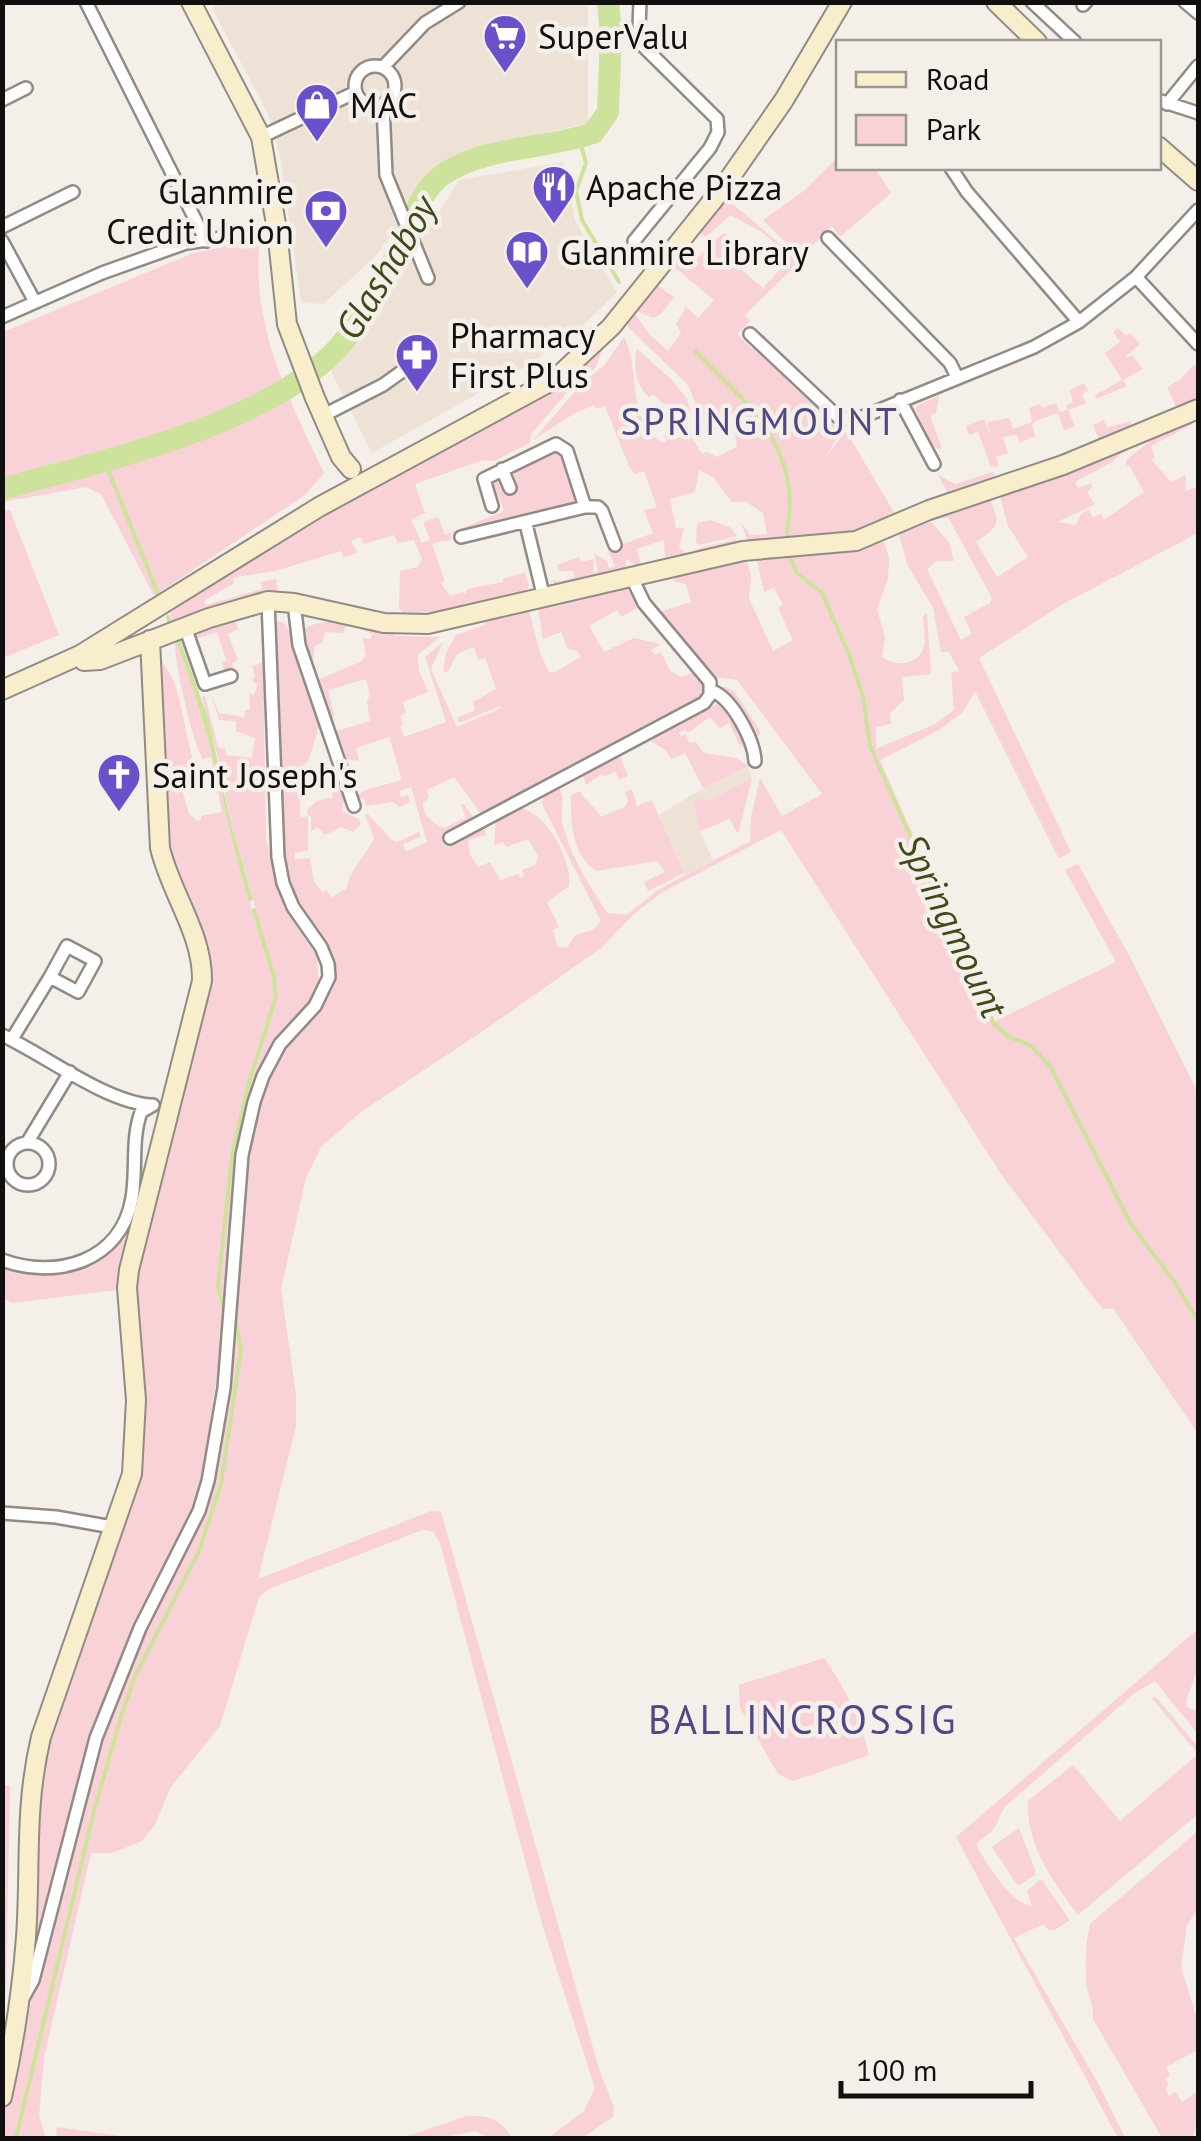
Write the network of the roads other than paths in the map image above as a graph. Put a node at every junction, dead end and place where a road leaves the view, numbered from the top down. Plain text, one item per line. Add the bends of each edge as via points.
1 (86, 2) edge
2 (190, 2) edge
3 (459, 2) edge
4 (640, 2) edge
5 (842, 2) edge
6 (996, 2) edge
7 (1032, 2) edge
8 (1184, 2) edge
9 (1198, 12) edge
10 (1035, 40) edge
11 (1073, 40) edge
12 (1198, 66) edge
13 (383, 67) junction
14 (26, 88) dead end
15 (356, 92) junction
16 (2, 100) edge
17 (1163, 102) edge
18 (383, 104) junction
19 (1198, 113) edge
20 (261, 137) junction
21 (1161, 149) edge
22 (952, 170) edge
23 (1198, 181) edge
24 (73, 192) dead end
25 (967, 192) junction
26 (955, 202) dead end
27 (1198, 210) edge
28 (2, 228) edge
29 (276, 230) junction
30 (828, 238) dead end
31 (2, 241) edge
32 (206, 241) junction
33 (634, 241) dead end
34 (1136, 277) junction
35 (428, 278) dead end
36 (35, 302) junction
37 (2, 317) edge
38 (1078, 322) junction
39 (750, 334) dead end
40 (1198, 344) edge
41 (422, 357) dead end
42 (956, 377) junction
43 (313, 386) junction
44 (900, 400) junction
45 (1198, 408) edge
46 (328, 413) junction
47 (934, 464) dead end
48 (502, 469) junction
49 (355, 477) junction
50 (510, 488) dead end
51 (492, 506) dead end
52 (585, 508) junction
53 (526, 524) junction
54 (461, 537) dead end
55 (615, 545) dead end
56 (632, 578) junction
57 (544, 598) junction
58 (268, 601) junction
59 (294, 603) junction
60 (184, 627) junction
61 (150, 640) junction
62 (80, 655) junction
63 (231, 676) dead end
64 (2, 690) edge
65 (712, 691) junction
66 (755, 762) dead end
67 (354, 806) dead end
68 (450, 838) dead end
69 (50, 977) dead end
70 (7, 1037) edge
71 (70, 1072) junction
72 (161, 1106) junction
73 (26, 1143) dead end
74 (2, 1260) edge
75 (2, 1512) edge
76 (112, 1527) junction
77 (19, 1998) junction
78 (2, 2097) edge

1 - 32 street
2 - 20 main road
3 - 13 street via 424,24
4 - 33 street via 643,46 718,119 718,132
5 - 49 main road via 751,151 603,336 556,379
6 - 10 main road
7 - 11 street
8 - 9 street
12 - 17 street
13 - 15 street via 362,70
13 - 18 street via 396,86
14 - 16 street
15 - 18 street via 370,106
15 - 20 street
17 - 19 street
18 - 35 street via 386,175
20 - 29 main road
21 - 23 main road
22 - 25 street
24 - 28 street
25 - 26 street
25 - 38 street
27 - 34 street
29 - 32 street
29 - 43 main road via 287,324
30 - 42 street via 950,363
31 - 36 street
32 - 36 street
34 - 38 street
34 - 40 street
36 - 37 street
38 - 42 street
39 - 44 street via 838,417 855,420
41 - 46 street
42 - 44 street
43 - 46 main road
43 - 49 main road
44 - 47 street
45 - 56 main road via 856,541 749,550
46 - 49 main road
48 - 50 street
48 - 51 street via 484,478
48 - 52 street via 550,445 562,446
49 - 62 main road
52 - 53 street
52 - 55 street via 602,511
53 - 54 street
53 - 57 street
56 - 57 main road
56 - 65 street
57 - 59 main road via 408,624
58 - 59 main road
58 - 60 main road
58 - 77 street via 278,857 288,895 321,948 329,977 315,1006 280,1044 254,1102 242,1155 224,1388 208,1481 96,1738 33,1980
59 - 67 street via 304,661
60 - 61 main road
60 - 63 street via 204,684
61 - 62 main road via 91,662
61 - 72 main road via 160,848 202,969 197,1004
62 - 64 main road
65 - 66 street via 738,719
65 - 68 street via 704,702
69 - 70 street
70 - 71 street
71 - 72 street via 131,1101
71 - 73 street
72 - 74 street via 141,1112 132,1200 113,1242 72,1266 28,1268
72 - 76 main road via 127,1288 136,1400 132,1474
75 - 76 street
76 - 77 main road via 33,1770
77 - 78 main road

